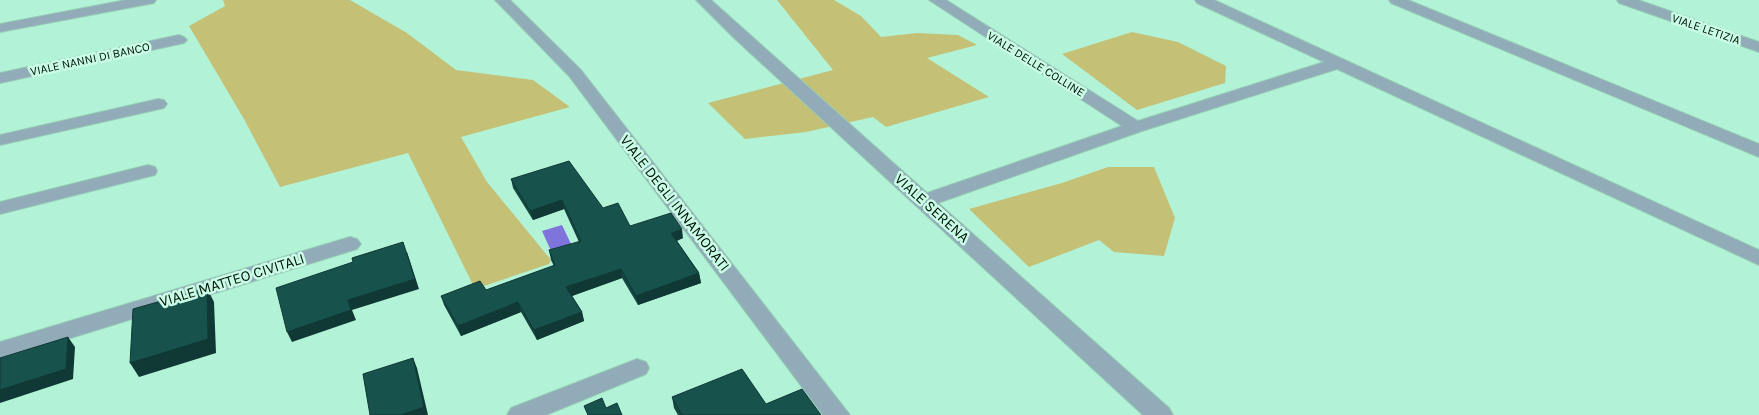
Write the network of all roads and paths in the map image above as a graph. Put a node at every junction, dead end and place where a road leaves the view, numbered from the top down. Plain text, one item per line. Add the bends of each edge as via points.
1 (149, 0) edge
2 (502, 0) edge
3 (703, 0) edge
4 (936, 0) edge
5 (1202, 0) edge
6 (1396, 0) edge
7 (1624, 0) edge
8 (0, 28) edge
9 (180, 40) dead end
10 (1759, 47) edge
11 (1338, 63) junction
12 (0, 78) edge
13 (158, 104) dead end
14 (1136, 127) junction
15 (0, 140) edge
16 (1759, 151) edge
17 (148, 171) dead end
18 (924, 201) junction
19 (0, 208) edge
20 (350, 244) dead end
21 (1759, 258) edge
22 (0, 351) edge
23 (637, 368) dead end
24 (520, 415) edge
25 (837, 415) edge
26 (1160, 415) edge

1 - 8 street
2 - 25 street, VIALE DEGLI INNAMORATI via 575,73
3 - 18 street, VIALE SERENA
4 - 14 street, VIALE DELLE COLLINE
5 - 11 street
6 - 16 street
7 - 10 street, VIALE LETIZIA
9 - 12 street, VIALE NANNI DI BANCO
11 - 14 street
11 - 21 street
13 - 15 street
14 - 18 street
17 - 19 street
18 - 26 street, VIALE SERENA
20 - 22 street, VIALE MATTEO CIVITALI
23 - 24 street

